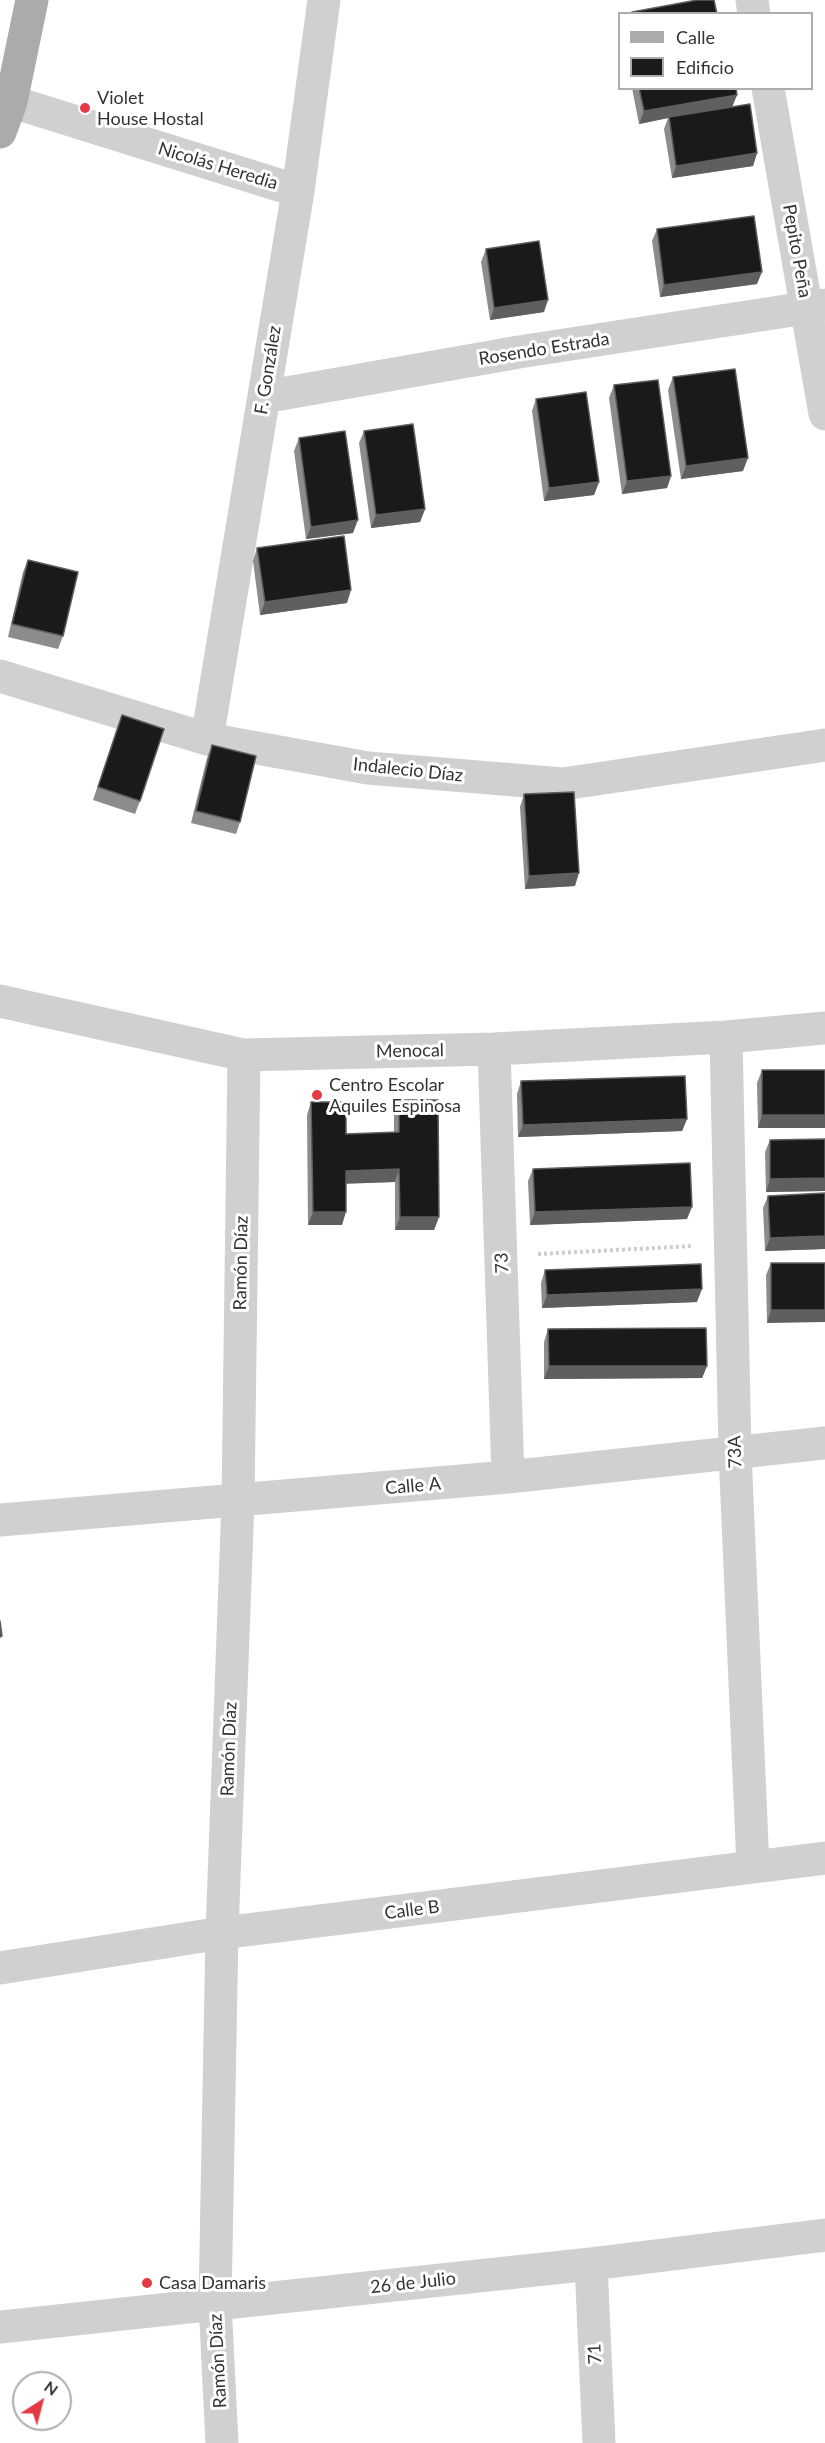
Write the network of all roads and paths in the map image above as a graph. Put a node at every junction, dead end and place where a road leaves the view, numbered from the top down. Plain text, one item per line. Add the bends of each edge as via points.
1 (32, 0) edge
2 (324, 0) edge
3 (768, 90) edge
4 (4, 110) edge
5 (298, 191) junction
6 (816, 307) edge
7 (264, 397) junction
8 (825, 414) edge
9 (0, 676) edge
10 (207, 739) junction
11 (825, 745) edge
12 (0, 1001) edge
13 (825, 1028) edge
14 (726, 1037) junction
15 (494, 1049) junction
16 (244, 1055) junction
17 (731, 1244) junction
18 (502, 1256) junction
19 (825, 1443) edge
20 (735, 1452) junction
21 (508, 1477) junction
22 (238, 1501) junction
23 (0, 1520) edge
24 (825, 1858) edge
25 (753, 1867) junction
26 (222, 1933) junction
27 (0, 1968) edge
28 (825, 2235) edge
29 (591, 2264) junction
30 (215, 2303) junction
31 (0, 2327) edge
32 (222, 2443) edge
33 (599, 2443) edge

1 - 4 main road
2 - 5 street, F. González
3 - 6 street, Pepito Peña
4 - 5 street, Nicolás Heredia
5 - 7 street, F. González
6 - 7 street, Rosendo Estrada via 519,352
6 - 8 street, Pepito Peña
7 - 10 street, F. González
9 - 10 street, Indalecio Díaz
10 - 11 street, Indalecio Díaz via 368,768 563,784
12 - 16 street, Menocal
13 - 14 street, Menocal
14 - 15 street, Menocal
14 - 17 street, 73A
15 - 16 street, Menocal
15 - 18 street, 73
16 - 22 street, Ramón Díaz
17 - 18 path
17 - 20 street, 73A
18 - 21 street, 73
19 - 20 street, Calle A
20 - 21 street, Calle A
20 - 25 street, 73A
21 - 22 street, Calle A
22 - 23 street, Calle A
22 - 26 street, Ramón Díaz
24 - 25 street, Calle B
25 - 26 street, Calle B
26 - 27 street, Calle B
26 - 30 street, Ramón Díaz
28 - 29 street, 26 de Julio
29 - 30 street, 26 de Julio
29 - 33 street, 71
30 - 31 street, 26 de Julio
30 - 32 street, Ramón Díaz

